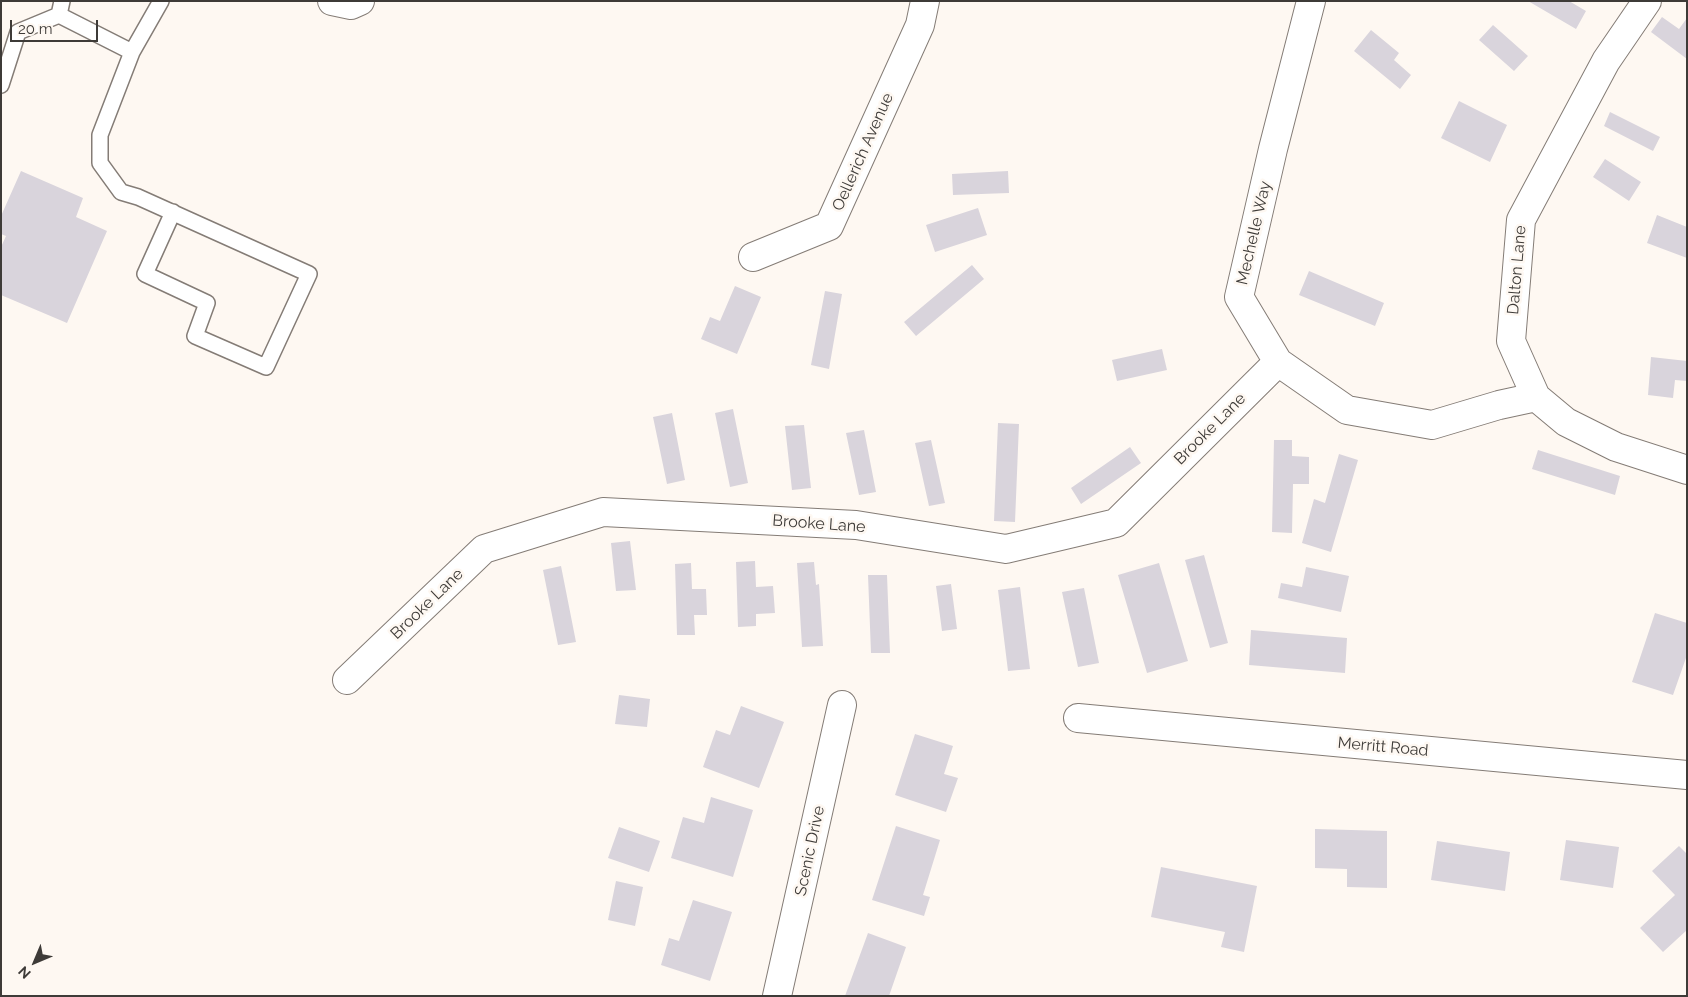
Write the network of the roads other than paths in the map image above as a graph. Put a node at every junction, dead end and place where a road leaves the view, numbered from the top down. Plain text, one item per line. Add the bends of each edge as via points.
1 (161, 1) edge
2 (332, 1) edge
3 (360, 1) edge
4 (925, 1) edge
5 (1311, 1) edge
6 (1646, 1) edge
7 (60, 8) edge
8 (132, 52) junction
9 (1, 85) edge
10 (173, 212) junction
11 (753, 257) dead end
12 (1278, 362) junction
13 (1536, 398) junction
14 (1687, 470) edge
15 (347, 680) dead end
16 (842, 705) dead end
17 (1078, 718) dead end
18 (1687, 775) edge
19 (777, 996) edge

1 - 8 lane
2 - 3 street via 351,5
4 - 11 street, Oellerich Avenue via 920,25 829,226
5 - 12 street, Mechelle Way via 1272,149 1239,297
6 - 13 street, Dalton Lane via 1606,61 1521,220 1511,341
7 - 8 lane
7 - 9 lane via 18,32
8 - 10 lane via 100,135 100,163 121,192
10 - 10 lane via 309,274 266,367 195,336 208,303 145,274
12 - 13 street, Mechelle Way via 1347,410 1432,425 1499,405
12 - 15 street, Brooke Lane via 1116,523 1006,549 856,526 604,512 484,550
13 - 14 street, Dalton Lane via 1566,422 1616,447
16 - 19 street, Scenic Drive
17 - 18 street, Merritt Road

